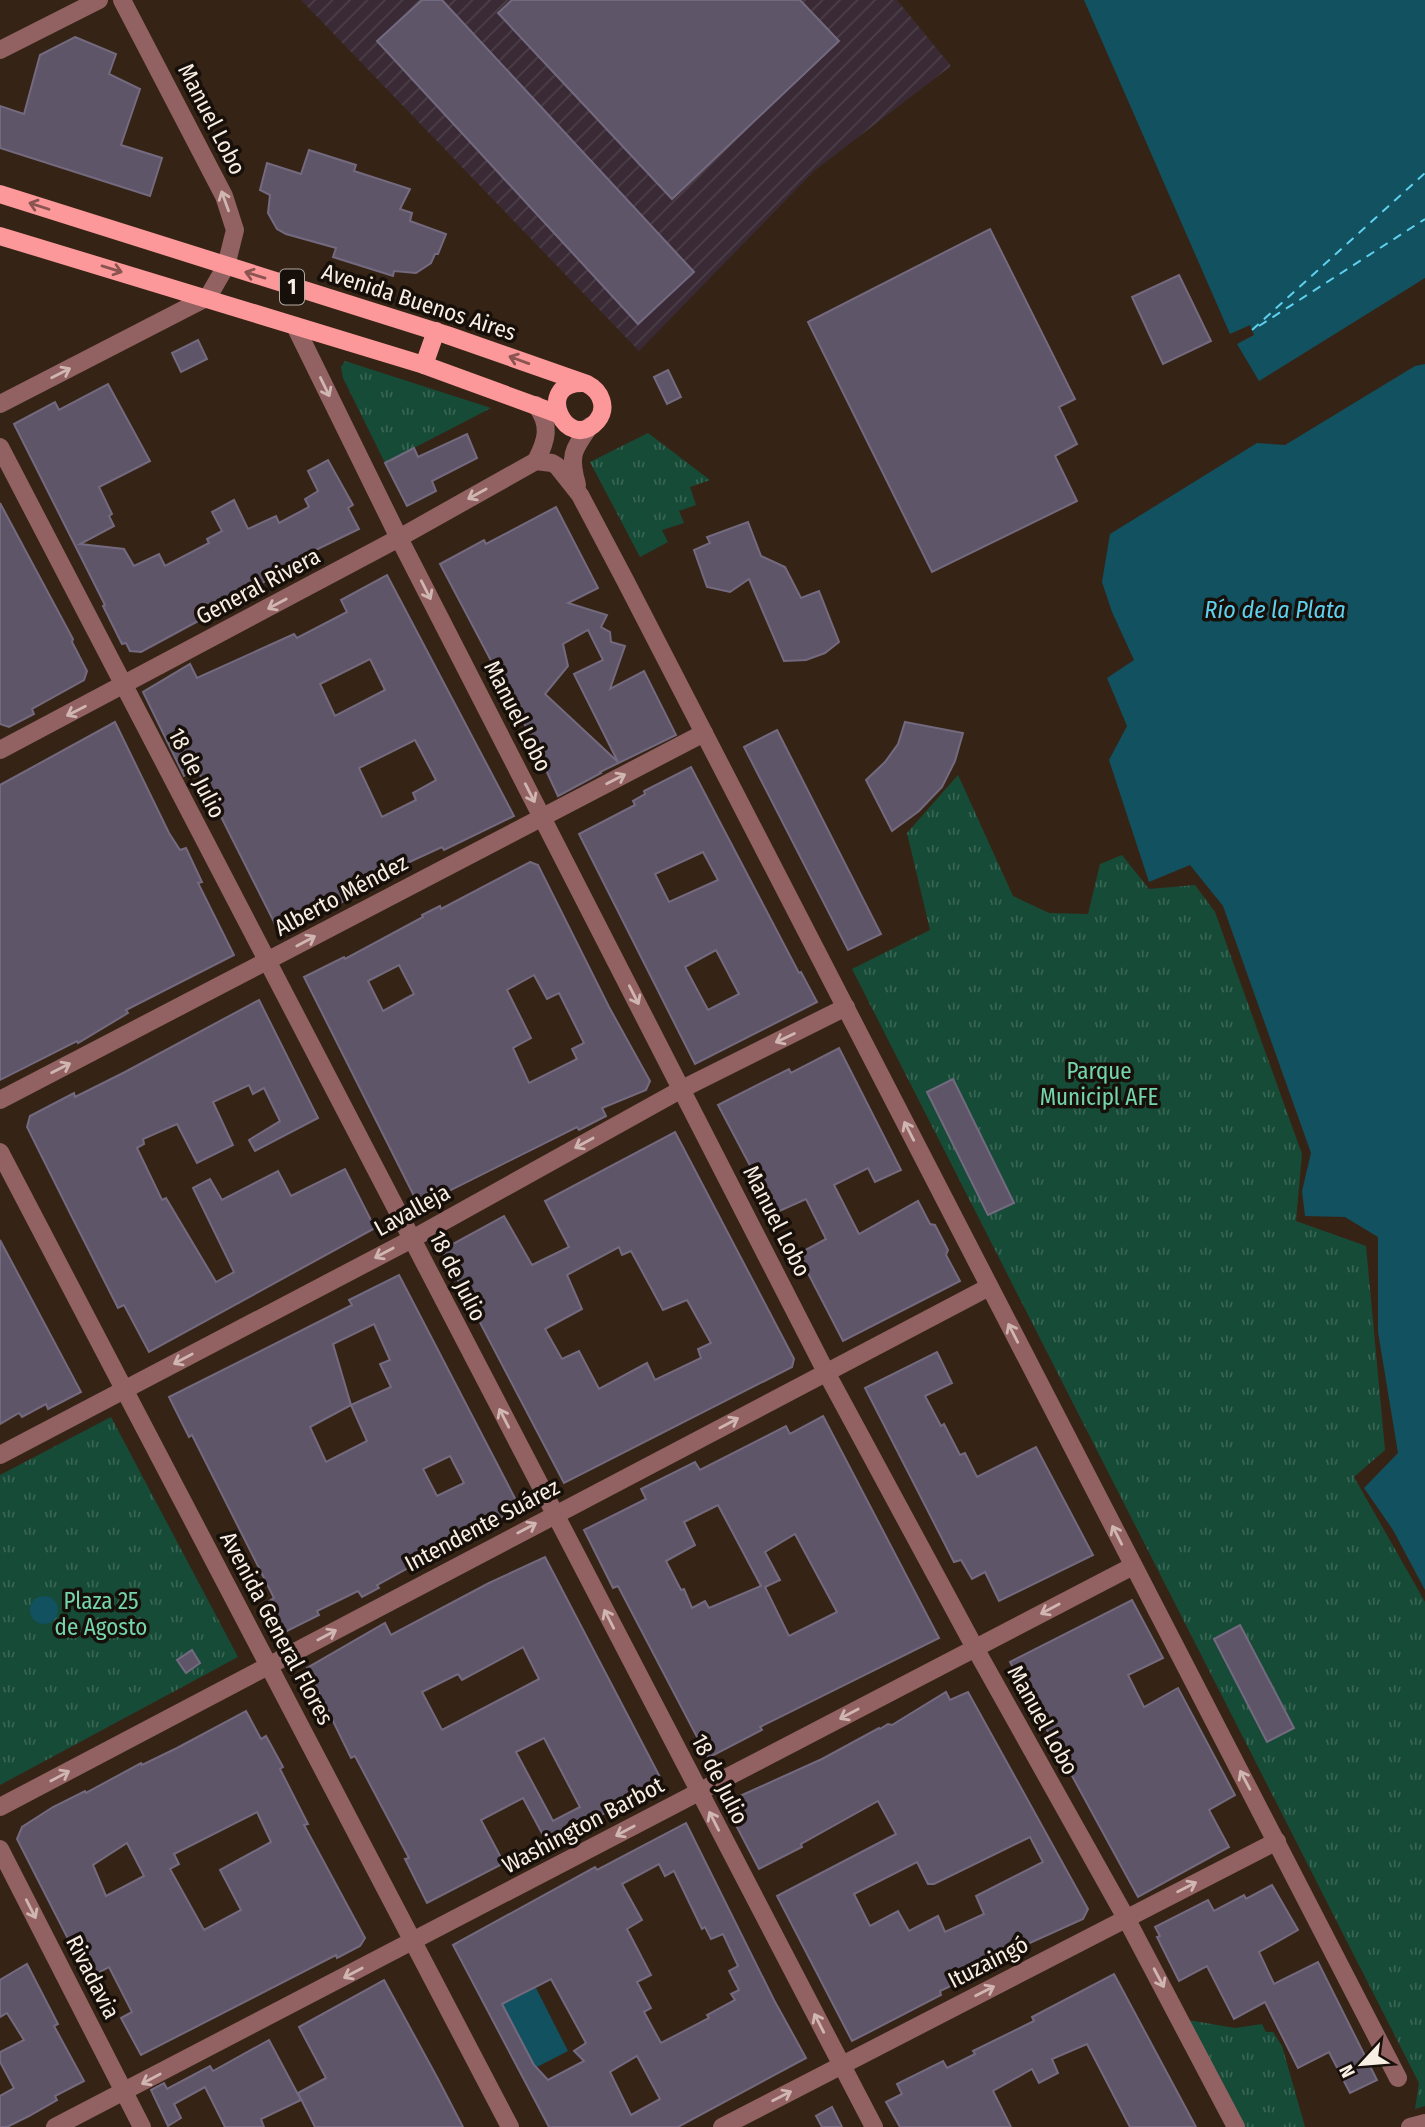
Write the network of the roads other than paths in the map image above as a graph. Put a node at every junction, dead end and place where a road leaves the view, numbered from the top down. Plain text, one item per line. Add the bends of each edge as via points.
1 (99, 0) edge
2 (122, 0) edge
3 (0, 50) edge
4 (0, 194) edge
5 (0, 236) edge
6 (226, 266) junction
7 (208, 297) junction
8 (295, 326) junction
9 (436, 331) junction
10 (424, 365) junction
11 (583, 383) junction
12 (0, 404) edge
13 (536, 405) junction
14 (558, 414) junction
15 (590, 426) junction
16 (0, 447) edge
17 (536, 461) junction
18 (580, 495) junction
19 (399, 538) junction
20 (124, 686) junction
21 (704, 733) junction
22 (0, 750) edge
23 (543, 817) junction
24 (267, 961) junction
25 (846, 1007) junction
26 (682, 1089) junction
27 (0, 1100) edge
28 (0, 1152) edge
29 (412, 1239) junction
30 (989, 1287) junction
31 (827, 1372) junction
32 (124, 1390) junction
33 (0, 1454) edge
34 (555, 1514) junction
35 (1133, 1566) junction
36 (975, 1648) junction
37 (269, 1666) junction
38 (699, 1792) junction
39 (0, 1807) edge
40 (1277, 1841) junction
41 (0, 1849) edge
42 (1126, 1918) junction
43 (413, 1942) junction
44 (841, 2065) junction
45 (1398, 2078) dead end
46 (124, 2092) junction
47 (1425, 2123) edge
48 (55, 2127) edge
49 (142, 2127) edge
50 (510, 2127) edge
51 (722, 2127) edge
52 (874, 2127) edge
53 (1236, 2127) edge
54 (1410, 2127) edge

1 - 3 street
6 -> 2 street, Manuel Lobo via 235,230 224,196
6 -> 4 main road, Avenida Buenos Aires / 1
5 -> 7 main road, 1
6 - 7 street, Manuel Lobo
9 -> 6 main road, Avenida Buenos Aires / 1
7 - 8 main road, 1
12 -> 7 street
8 - 10 main road, 1
8 -> 19 street, Manuel Lobo
9 - 10 main road
11 -> 9 main road, Avenida Buenos Aires / 1
10 - 13 main road, 1
11 - 14 main road via 562,391
11 - 15 main road via 594,388 602,402 600,416
13 - 14 main road, 1
13 - 17 street via 548,428
14 - 15 main road, 1 via 569,426
15 - 18 street via 571,464
16 - 20 street, 18 de Julio
17 - 18 street via 557,466
17 -> 19 street, General Rivera
18 - 21 street
19 -> 20 street, General Rivera
19 -> 23 street, Manuel Lobo
20 -> 22 street, General Rivera
20 - 24 street, 18 de Julio
23 -> 21 street, Alberto Méndez
21 - 25 street
24 -> 23 street, Alberto Méndez
23 -> 26 street, Manuel Lobo
27 -> 24 street, Alberto Méndez
24 - 29 street, 18 de Julio
25 -> 26 street, Lavalleja
30 -> 25 street
26 -> 29 street, Lavalleja
26 - 31 street, Manuel Lobo
28 - 32 street, Avenida General Flores
29 -> 32 street, Lavalleja
34 -> 29 street, 18 de Julio
30 - 31 street, Intendente Suárez
35 -> 30 street
34 -> 31 street, Intendente Suárez
31 - 36 street, Manuel Lobo
32 - 33 street, Lavalleja
32 - 37 street, Avenida General Flores
37 -> 34 street, Intendente Suárez
38 -> 34 street, 18 de Julio
35 -> 36 street, Washington Barbot
40 -> 35 street
36 -> 38 street, Washington Barbot
36 - 42 street, Manuel Lobo
39 -> 37 street, Intendente Suárez
37 - 43 street, Avenida General Flores
38 -> 43 street, Washington Barbot
44 -> 38 street, 18 de Julio
42 -> 40 street, Ituzaingó
40 - 45 street
41 -> 46 street, Rivadavia
44 -> 42 street, Ituzaingó
42 -> 53 street, Manuel Lobo
43 -> 46 street, Washington Barbot
43 - 50 street, Avenida General Flores
51 -> 44 street, Ituzaingó
44 - 52 street, 18 de Julio
46 - 48 street, Washington Barbot
46 - 49 street, Rivadavia
47 - 54 street

